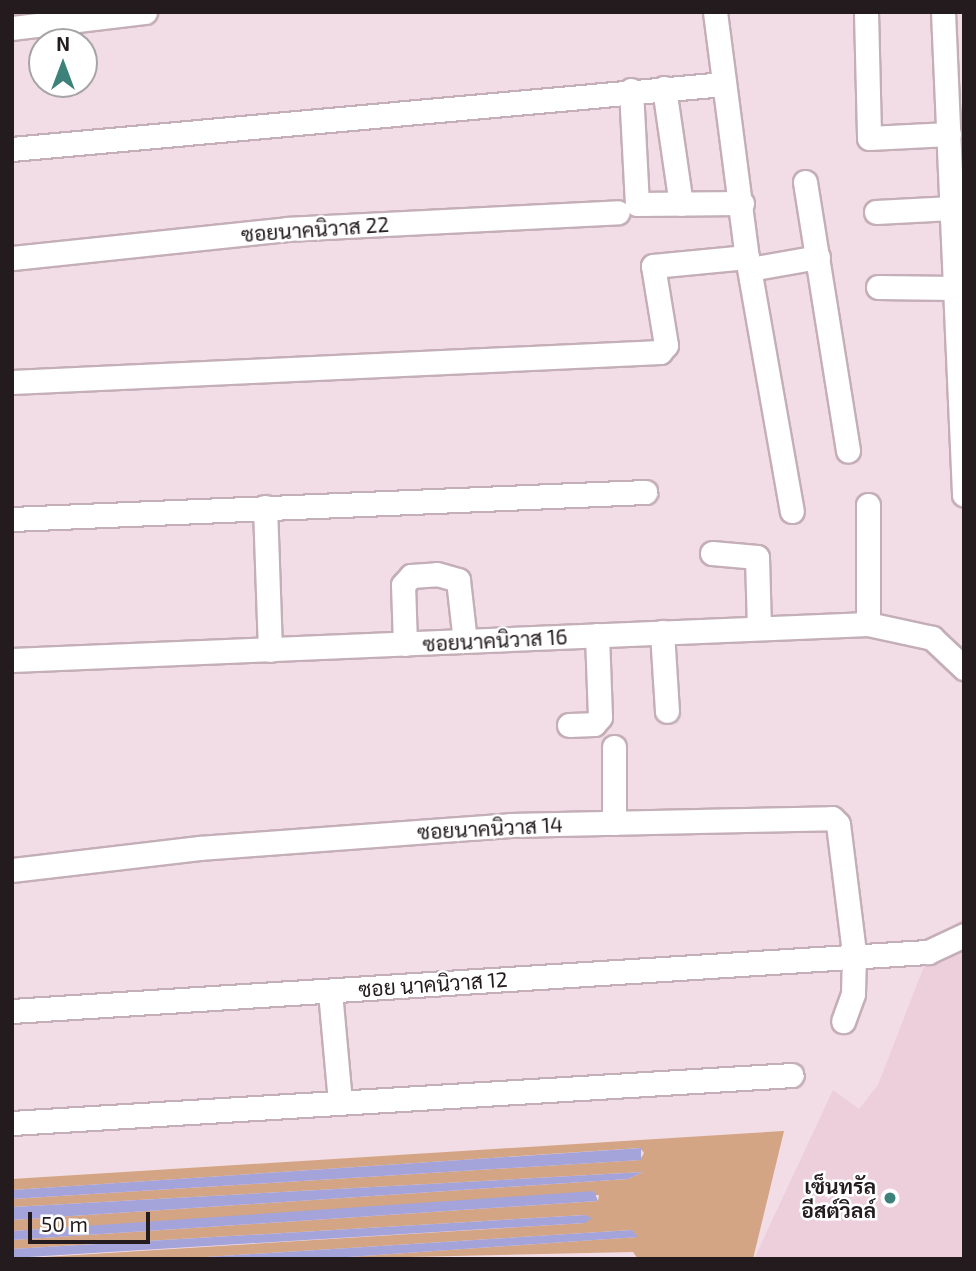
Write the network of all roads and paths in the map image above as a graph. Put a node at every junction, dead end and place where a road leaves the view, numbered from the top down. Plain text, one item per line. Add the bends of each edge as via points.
1 (145, 12) edge
2 (715, 12) edge
3 (866, 12) edge
4 (943, 12) edge
5 (12, 28) edge
6 (724, 84) junction
7 (664, 88) junction
8 (631, 90) junction
9 (949, 134) junction
10 (12, 149) edge
11 (805, 182) dead end
12 (742, 203) junction
13 (681, 204) junction
14 (627, 208) junction
15 (952, 208) junction
16 (876, 212) dead end
17 (818, 257) junction
18 (12, 258) edge
19 (749, 263) junction
20 (878, 287) dead end
21 (955, 288) junction
22 (12, 382) edge
23 (848, 451) dead end
24 (963, 481) edge
25 (645, 492) dead end
26 (868, 505) dead end
27 (265, 507) junction
28 (792, 511) dead end
29 (12, 519) edge
30 (712, 553) dead end
31 (868, 624) junction
32 (759, 628) junction
33 (662, 632) junction
34 (597, 635) junction
35 (465, 641) junction
36 (405, 644) junction
37 (270, 650) junction
38 (12, 660) edge
39 (964, 668) edge
40 (667, 711) dead end
41 (569, 725) dead end
42 (614, 747) dead end
43 (614, 822) junction
44 (12, 870) edge
45 (964, 935) edge
46 (854, 953) junction
47 (330, 992) junction
48 (12, 1012) edge
49 (843, 1021) dead end
50 (792, 1075) dead end
51 (340, 1102) junction
52 (12, 1123) edge

1 - 5 street
2 - 6 street
3 - 9 street via 869,138
4 - 9 street
6 - 7 street
6 - 12 street
7 - 8 street
7 - 13 street
8 - 10 street
8 - 14 street
9 - 15 street
11 - 17 street
12 - 13 street, ซอยนาคนิวาส 22
12 - 19 street
13 - 14 street, ซอยนาคนิวาส 22
14 - 18 street, ซอยนาคนิวาส 22 via 287,229
15 - 16 street
15 - 21 street
17 - 19 street
17 - 23 street
19 - 22 street via 653,265 666,345 660,352
19 - 28 street
20 - 21 street
21 - 24 street
25 - 27 street
26 - 31 street
27 - 29 street
27 - 37 street
30 - 32 street via 757,557
31 - 32 street, ซอยนาคนิวาส 16
31 - 39 street, ซอยนาคนิวาส 16 via 932,638
32 - 33 street, ซอยนาคนิวาส 16
33 - 34 street, ซอยนาคนิวาส 16
33 - 40 street
34 - 35 street, ซอยนาคนิวาส 16
34 - 41 street via 600,717 594,724
35 - 36 street, ซอยนาคนิวาส 16
35 - 36 street via 458,580 437,574 411,576 403,585
36 - 37 street, ซอยนาคนิวาส 16
37 - 38 street, ซอยนาคนิวาส 16
42 - 43 street
43 - 44 street, ซอยนาคนิวาส 14 via 199,848
43 - 46 street, ซอยนาคนิวาส 14 via 832,818 838,824
45 - 46 street, ซอย นาคนิวาส 12 via 928,952
46 - 47 street, ซอย นาคนิวาส 12
46 - 49 street via 853,994
47 - 48 street, ซอย นาคนิวาส 12
47 - 51 street
50 - 51 street
51 - 52 street

